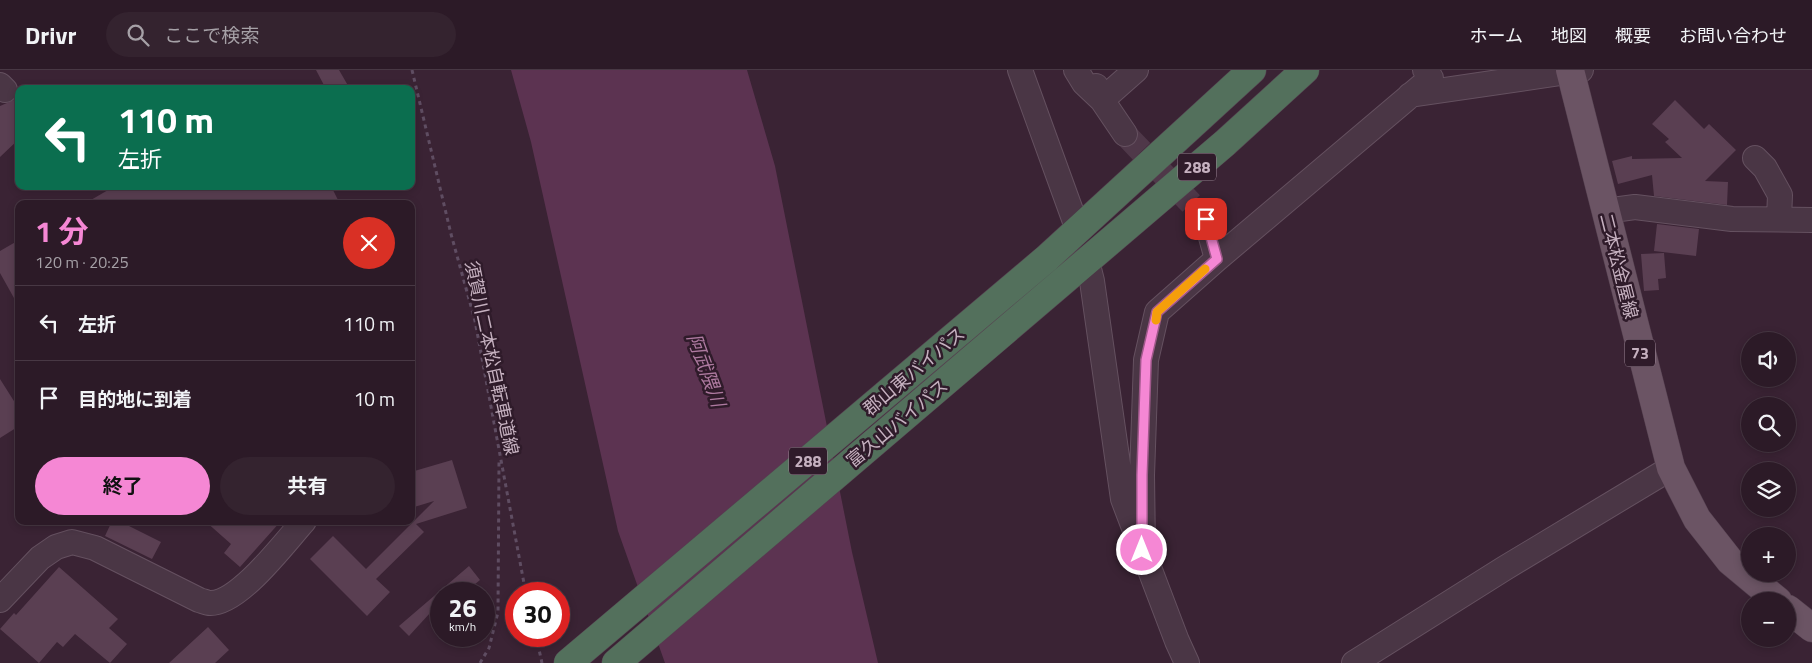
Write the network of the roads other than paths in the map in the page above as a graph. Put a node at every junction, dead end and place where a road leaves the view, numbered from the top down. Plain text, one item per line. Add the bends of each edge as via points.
1 (1020, 70) edge
2 (1076, 70) edge
3 (1089, 70) edge
4 (1136, 70) edge
5 (1252, 70) edge
6 (1304, 70) edge
7 (1425, 70) edge
8 (1573, 71) edge
9 (1408, 96) junction
10 (1102, 100) junction
11 (1125, 134) tunnel mouth
12 (1755, 158) dead end
13 (1605, 211) junction
14 (1206, 219) tunnel mouth
15 (1779, 220) junction
16 (1812, 220) edge
17 (1078, 230) junction
18 (1217, 259) junction
19 (1087, 262) junction
20 (1671, 468) junction
21 (300, 525) edge
22 (1142, 550) junction
23 (1767, 592) edge
24 (0, 600) edge
25 (1796, 615) edge
26 (1812, 628) edge
27 (568, 663) edge
28 (616, 663) edge
29 (1187, 663) edge
30 (1354, 663) edge

1 - 17 street
2 - 10 street
3 - 10 street
4 - 10 street
5 - 17 highway, 郡山東バイパス / 288
6 - 19 highway, 288
7 - 9 street via 1431,78
8 - 9 street
8 - 13 main road, 二本松金屋線 / 73
9 - 18 street
10 - 11 street
12 - 15 street via 1765,168 1780,195
13 - 15 street via 1635,207 1732,219
13 - 20 main road, 二本松金屋線 / 73
14 - 18 street
15 - 16 street
17 - 27 highway, 郡山東バイパス / 288
18 - 22 street via 1157,312 1146,360
19 - 22 street via 1123,499
19 - 28 highway, 富久山バイパス / 288
20 - 23 main road, 二本松金屋線 / 73 via 1697,518 1730,561
20 - 30 street
21 - 24 street via 234,594 209,604 95,548 72,542 56,547 40,558
22 - 29 street
25 - 26 main road

